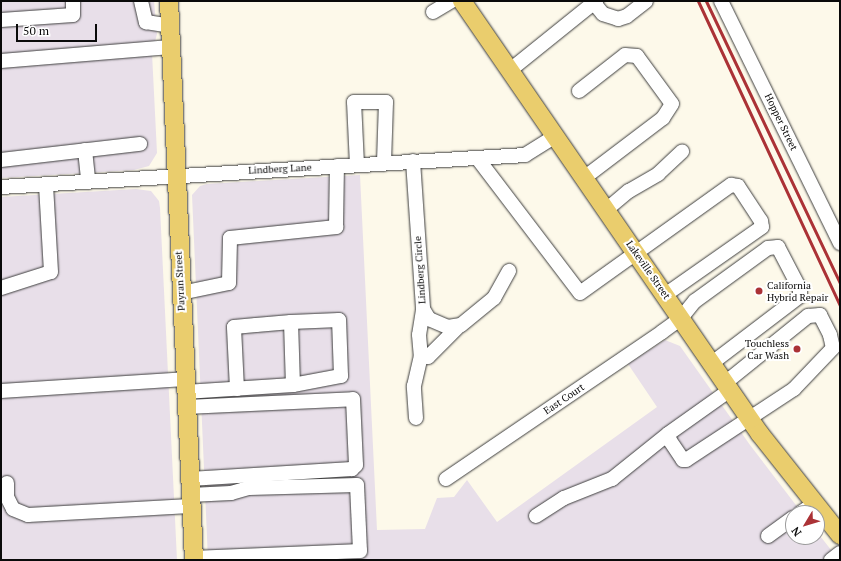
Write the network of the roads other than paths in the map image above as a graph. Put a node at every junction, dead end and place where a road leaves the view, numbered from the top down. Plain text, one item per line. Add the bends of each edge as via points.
1 (73, 1) edge
2 (141, 1) edge
3 (169, 1) edge
4 (452, 1) edge
5 (462, 1) edge
6 (646, 1) edge
7 (721, 1) edge
8 (595, 2) edge
9 (434, 12) dead end
10 (1, 20) edge
11 (170, 26) junction
12 (170, 47) junction
13 (1, 61) edge
14 (509, 71) junction
15 (579, 91) dead end
16 (554, 137) junction
17 (140, 144) dead end
18 (85, 150) junction
19 (682, 152) dead end
20 (478, 159) junction
21 (1, 160) edge
22 (413, 161) junction
23 (384, 163) junction
24 (357, 165) junction
25 (337, 166) junction
26 (176, 175) junction
27 (584, 178) junction
28 (88, 181) junction
29 (46, 184) junction
30 (1, 187) edge
31 (606, 210) junction
32 (840, 243) edge
33 (636, 253) junction
34 (509, 272) dead end
35 (1, 288) edge
36 (181, 293) junction
37 (665, 295) junction
38 (423, 310) junction
39 (681, 318) junction
40 (291, 322) junction
41 (459, 326) junction
42 (421, 356) junction
43 (712, 363) junction
44 (292, 385) junction
45 (728, 386) junction
46 (236, 389) junction
47 (1, 391) edge
48 (185, 393) junction
49 (416, 418) dead end
50 (749, 418) junction
51 (668, 434) junction
52 (446, 479) dead end
53 (8, 483) dead end
54 (190, 493) junction
55 (805, 505) edge
56 (536, 516) dead end
57 (825, 522) edge
58 (785, 524) edge
59 (839, 532) edge
60 (768, 536) dead end
61 (840, 553) edge
62 (194, 559) edge
63 (831, 560) edge

1 - 10 street via 73,15
2 - 11 street via 146,22
3 - 11 main road, Payran Street
4 - 9 street
5 - 14 main road, Lakeville Street
6 - 8 street via 627,16 618,19 604,14
7 - 32 street, Hopper Street
8 - 14 street
11 - 12 main road, Payran Street
12 - 13 street
12 - 26 main road, Payran Street
14 - 16 main road, Lakeville Street
15 - 27 street via 625,55 636,56 672,104 663,118
16 - 20 street, Lindberg Lane via 525,155
16 - 27 main road, Lakeville Street
17 - 18 street
18 - 21 street
18 - 28 street
19 - 31 street via 658,174 629,191
20 - 22 street, Lindberg Lane
20 - 33 street via 580,293
22 - 23 street, Lindberg Lane
22 - 38 street, Lindberg Circle
23 - 24 street, Lindberg Lane
23 - 24 street via 386,102 354,102
24 - 25 street, Lindberg Lane
25 - 26 street, Lindberg Lane
25 - 36 street via 336,227 230,238 229,283
26 - 28 street, Lindberg Lane
26 - 36 main road, Payran Street
27 - 31 main road, Lakeville Street
28 - 29 street, Lindberg Lane
29 - 30 street, Lindberg Lane
29 - 35 street via 50,272
31 - 33 main road, Lakeville Street
33 - 37 main road, Lakeville Street
33 - 37 street via 731,185 738,186 761,221 762,227
34 - 41 street via 494,298
36 - 48 main road, Payran Street
37 - 39 main road, Lakeville Street
38 - 41 street, Lindberg Circle via 429,319 438,325
38 - 42 street via 419,335
39 - 43 main road, Lakeville Street
39 - 43 street, East Court via 695,301 768,248 778,247 800,289 800,296
39 - 52 street, East Court
40 - 44 street
40 - 44 street via 339,320 340,368 340,376
40 - 46 street via 234,327
41 - 42 street via 428,357
42 - 49 street via 414,386
43 - 45 main road, Lakeville Street
44 - 46 street
45 - 50 main road, Lakeville Street
45 - 50 street via 808,316 820,315 830,334 833,348 794,389
45 - 51 street
46 - 48 street
47 - 48 street
48 - 54 main road, Payran Street
48 - 54 street via 353,399 356,457 356,465 352,469
50 - 51 street via 686,460 683,460
50 - 55 main road, Lakeville Street
51 - 56 street via 612,479 564,498
53 - 54 street via 7,497 13,509 28,515
54 - 62 main road, Payran Street
54 - 62 street via 231,492 249,488 356,485 357,492 360,551
57 - 59 main road, Lakeville Street
58 - 60 street
61 - 63 street

